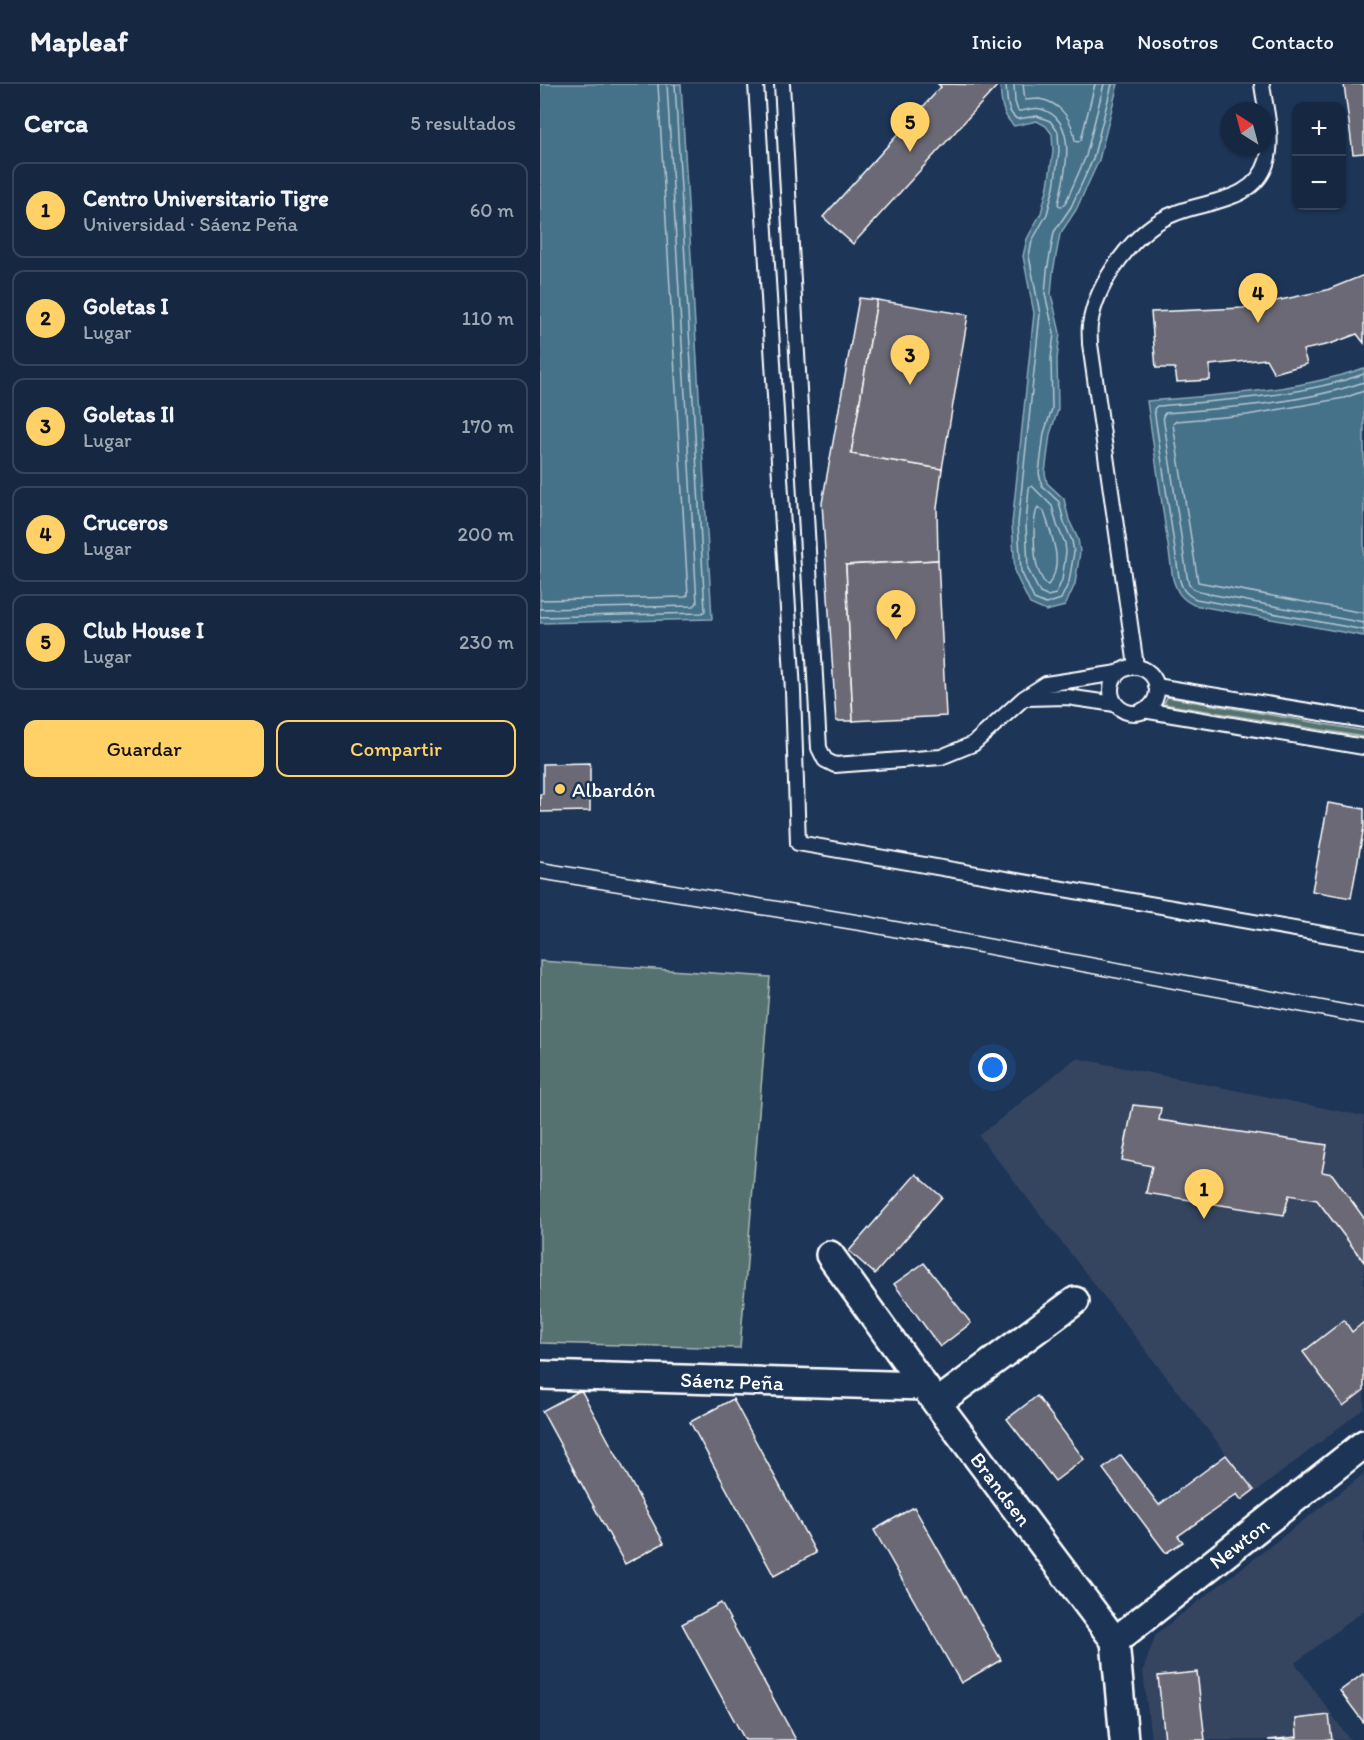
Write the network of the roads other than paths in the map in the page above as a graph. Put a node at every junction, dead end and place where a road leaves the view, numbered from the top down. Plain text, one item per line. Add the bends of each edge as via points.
1 (756, 84) edge
2 (782, 84) edge
3 (1262, 84) edge
4 (1136, 666) junction
5 (1118, 673) junction
6 (1156, 686) junction
7 (1024, 698) junction
8 (1115, 704) junction
9 (1143, 710) junction
10 (1364, 720) edge
11 (1364, 747) edge
12 (1364, 941) edge
13 (830, 1255) dead end
14 (1075, 1301) dead end
15 (540, 1376) edge
16 (930, 1394) junction
17 (1364, 1444) edge
18 (1115, 1641) junction
19 (1124, 1740) edge

1 - 12 lane via 793,692 798,843
2 - 7 lane via 819,748 825,760 835,765 941,757 974,744
3 - 4 lane via 1269,143 1266,164 1258,178 1240,193 1177,212 1146,230 1112,271 1090,325
4 - 5 lane
4 - 6 lane via 1149,673
5 - 7 lane via 1046,684
5 - 8 lane via 1111,689
6 - 9 lane via 1154,700
6 - 10 lane
7 - 8 lane via 1067,697
8 - 9 lane via 1128,712
9 - 11 lane
13 - 16 street, Brandsen
14 - 16 street
15 - 16 street, Sáenz Peña
16 - 18 street, Brandsen
17 - 18 street, Newton
18 - 19 street

